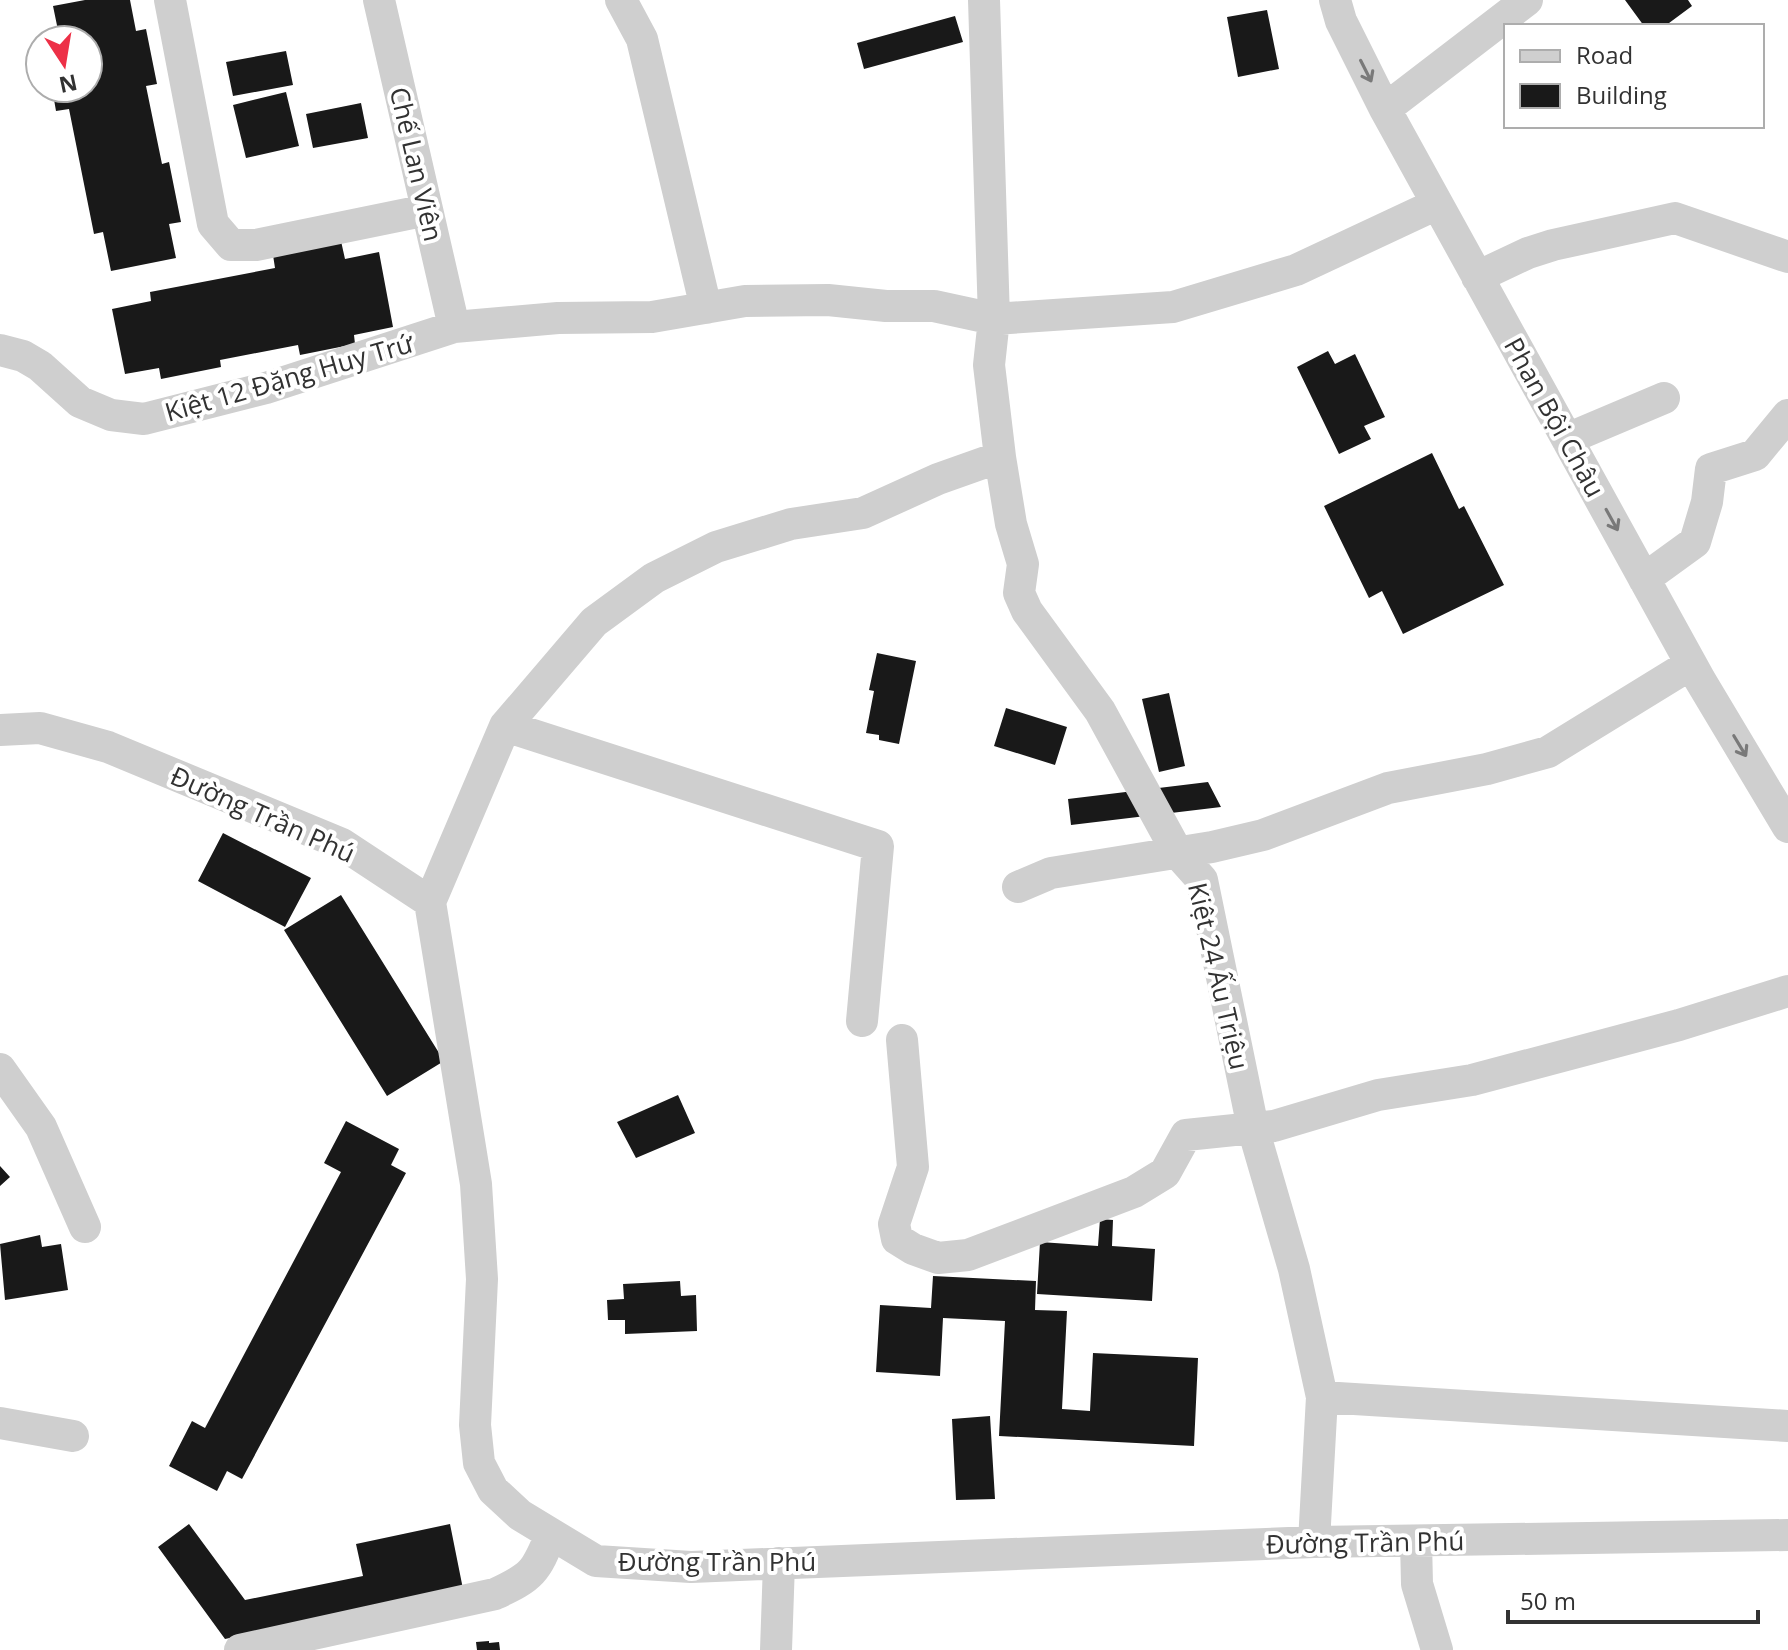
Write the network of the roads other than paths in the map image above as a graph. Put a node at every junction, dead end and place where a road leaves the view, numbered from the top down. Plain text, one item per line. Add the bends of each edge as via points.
1 (170, 0) edge
2 (379, 0) edge
3 (621, 0) edge
4 (984, 0) edge
5 (1335, 0) edge
6 (1527, 0) edge
7 (1385, 109) junction
8 (1437, 204) junction
9 (427, 210) junction
10 (1788, 257) edge
11 (1477, 277) junction
12 (706, 308) junction
13 (994, 319) junction
14 (454, 327) junction
15 (0, 350) edge
16 (1664, 398) dead end
17 (1788, 415) edge
18 (1567, 439) junction
19 (1000, 457) junction
20 (1644, 579) junction
21 (1691, 664) junction
22 (505, 726) junction
23 (0, 730) edge
24 (1788, 827) edge
25 (1177, 852) junction
26 (1018, 887) dead end
27 (430, 902) junction
28 (1788, 991) edge
29 (862, 1021) dead end
30 (902, 1040) dead end
31 (0, 1069) edge
32 (1253, 1128) junction
33 (85, 1227) dead end
34 (1322, 1397) junction
35 (0, 1423) edge
36 (1788, 1426) edge
37 (73, 1436) dead end
38 (551, 1534) junction
39 (1788, 1535) edge
40 (1416, 1541) junction
41 (1314, 1542) junction
42 (779, 1563) junction
43 (240, 1650) edge
44 (776, 1650) edge
45 (1437, 1650) edge

1 - 9 street via 213,224 231,245 256,245
2 - 9 street, Chế Lan Viên
3 - 12 street via 642,39
4 - 13 street, Kiệt 24 Ấu Triệu
5 -> 7 street, Phan Bội Châu
6 - 7 street
7 - 8 street, Phan Bội Châu
8 - 11 street, Phan Bội Châu
8 - 13 street, Kiệt 12 Đặng Huy Trứ via 1296,270 1173,307
9 - 14 street, Chế Lan Viên
10 - 11 street via 1675,218 1553,245
11 - 18 street, Phan Bội Châu
12 - 13 street, Kiệt 12 Đặng Huy Trứ via 745,301 828,300 934,306
12 - 14 street, Kiệt 12 Đặng Huy Trứ via 652,317
13 - 19 street, Kiệt 24 Ấu Triệu via 989,365
14 - 15 street, Kiệt 12 Đặng Huy Trứ via 266,388 144,419 111,415 80,402 40,366
16 - 18 street
17 - 20 street via 1755,455 1711,469 1695,542
18 -> 20 street, Phan Bội Châu
19 - 22 street via 863,513 791,524 716,547 654,578 594,622
19 - 25 street, Kiệt 24 Ấu Triệu via 1023,564 1019,593 1027,611 1100,711
20 - 21 street, Phan Bội Châu
21 -> 24 street, Phan Bội Châu
21 - 25 street via 1548,752 1388,788 1263,835
22 - 27 street
22 - 29 street via 878,846
23 - 27 street, Đường Trần Phú via 40,728 108,747 342,844
25 - 26 street via 1051,873
25 - 32 street, Kiệt 24 Ấu Triệu via 1202,880
27 - 38 street, Đường Trần Phú via 476,1184 482,1279 475,1425 479,1463 493,1490
28 - 32 street via 1472,1080 1378,1095
30 - 32 street via 913,1167 894,1224 897,1239 938,1258 968,1255 1134,1192 1165,1173 1186,1135
31 - 33 street via 41,1127
32 - 34 street, Kiệt 24 Ấu Triệu via 1294,1269
34 - 36 street
34 - 41 street, Kiệt 24 Ấu Triệu
35 - 37 street
38 - 42 street, Đường Trần Phú via 596,1561 691,1567
38 - 43 street via 525,1581 495,1594
39 - 40 street, Đường Trần Phú
40 - 41 street, Đường Trần Phú
40 - 45 street via 1417,1584
41 - 42 street, Đường Trần Phú
42 - 44 street

